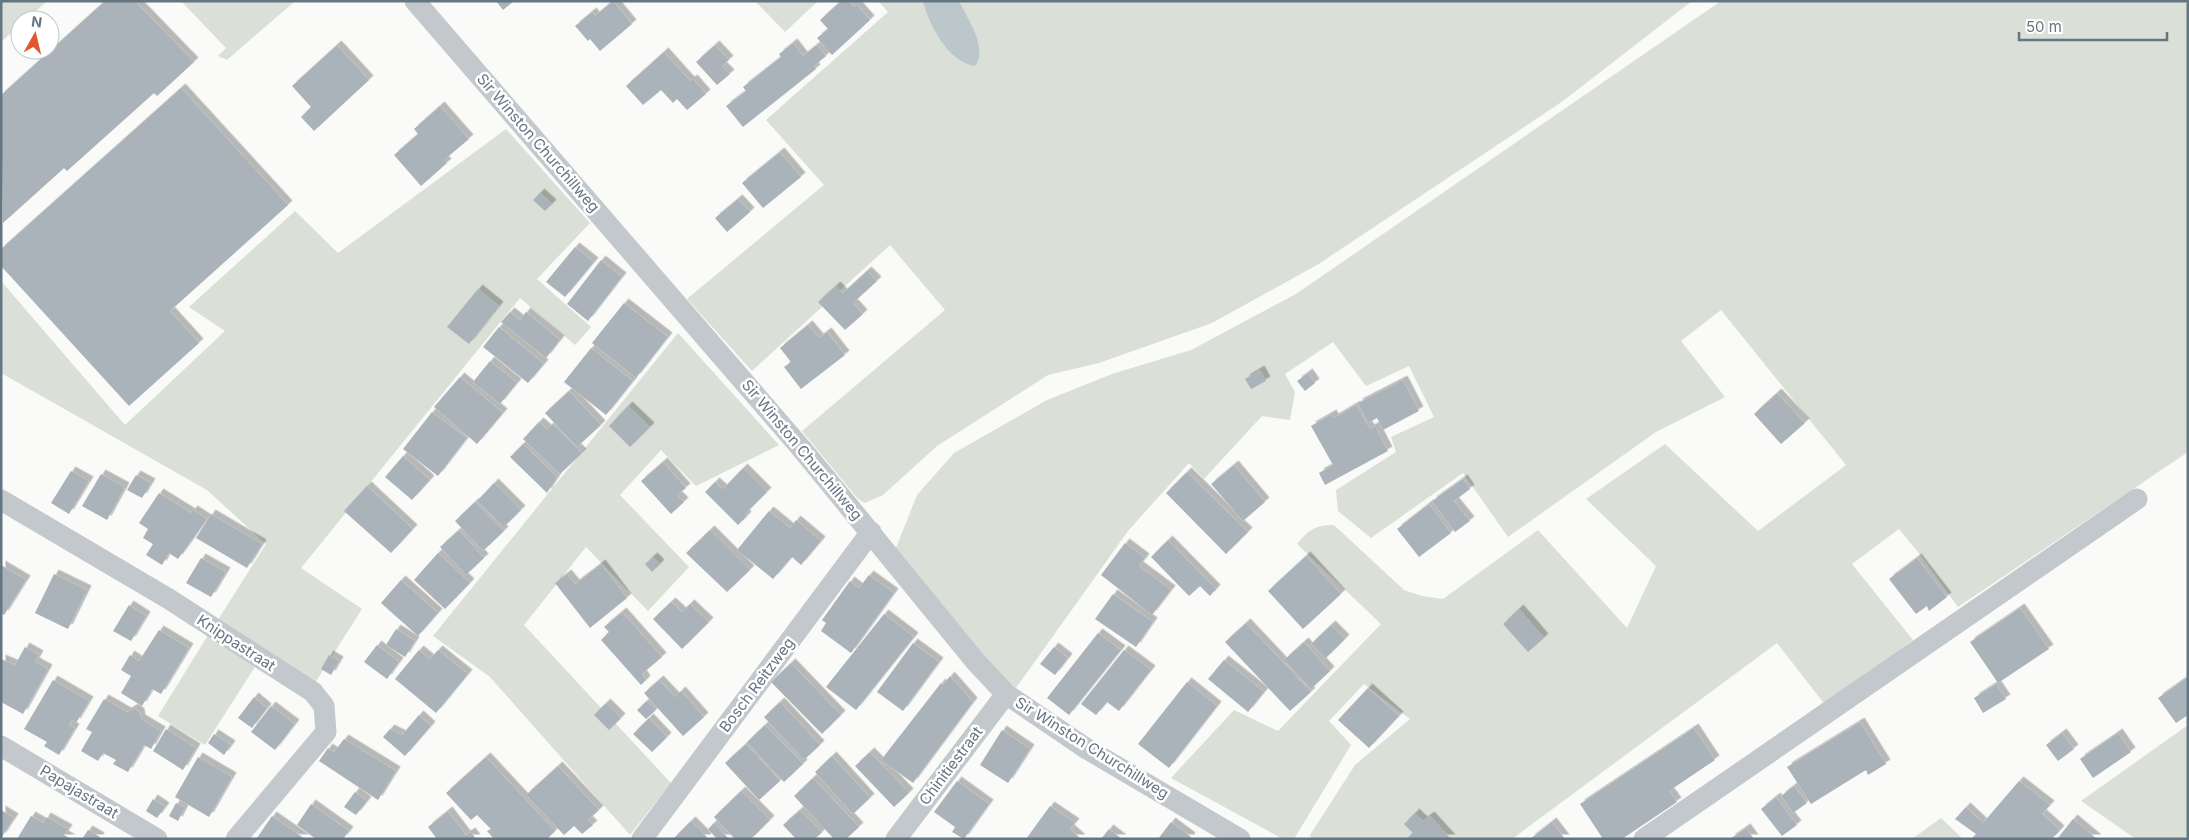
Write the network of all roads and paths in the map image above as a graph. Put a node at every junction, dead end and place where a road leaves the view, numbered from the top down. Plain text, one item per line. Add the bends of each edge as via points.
1 (415, 1) edge
2 (2136, 499) dead end
3 (1, 500) edge
4 (871, 532) junction
5 (1006, 694) junction
6 (1, 746) edge
7 (1232, 837) edge
8 (157, 839) edge
9 (236, 839) edge
10 (642, 839) edge
11 (896, 839) edge
12 (1644, 839) edge

1 - 4 street, Sir Winston Churchillweg
2 - 12 street
3 - 9 street, Knippastraat via 169,599 313,692 324,706 326,732
4 - 5 street, Sir Winston Churchillweg via 976,662
4 - 10 street, Bosch Reitzweg
5 - 7 street, Sir Winston Churchillweg via 1088,749
5 - 11 street, Chinitiestraat
6 - 8 street, Papajastraat

